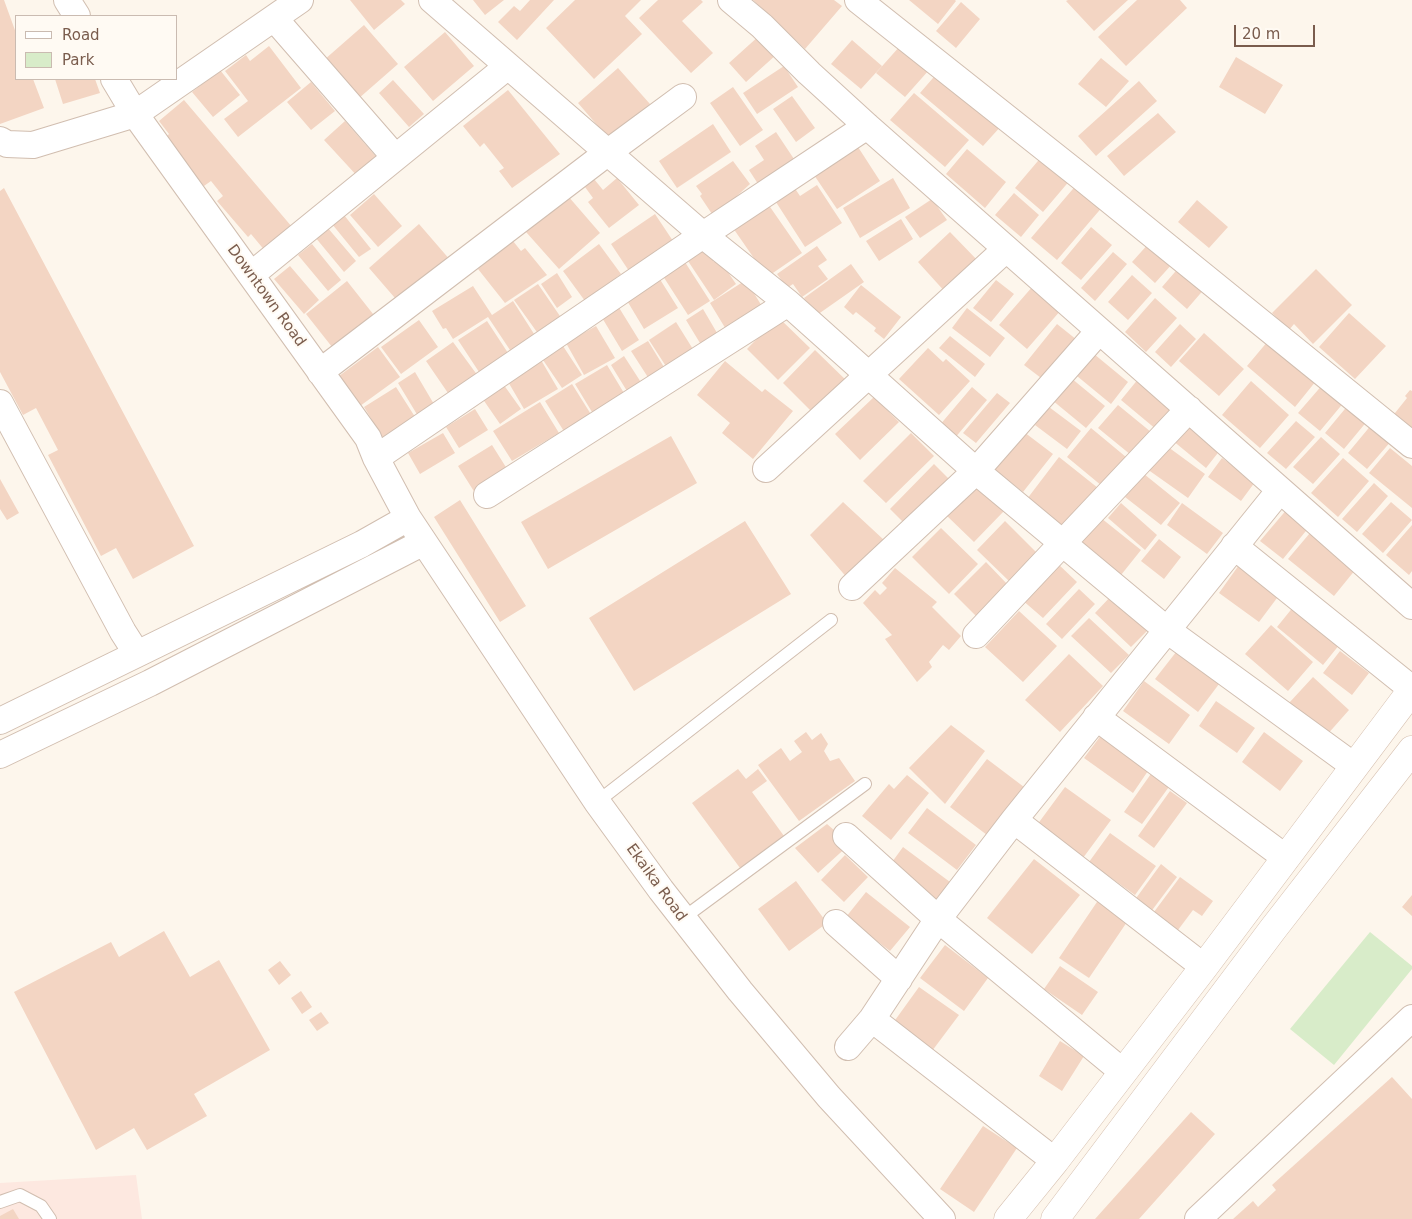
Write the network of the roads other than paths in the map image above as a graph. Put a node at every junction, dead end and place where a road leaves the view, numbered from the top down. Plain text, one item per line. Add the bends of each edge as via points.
1 (67, 0) edge
2 (300, 0) edge
3 (432, 0) edge
4 (731, 0) edge
5 (866, 2) edge
6 (76, 15) edge
7 (274, 18) junction
8 (508, 66) junction
9 (115, 80) edge
10 (683, 97) dead end
11 (135, 114) junction
12 (867, 126) junction
13 (0, 140) edge
14 (607, 153) junction
15 (395, 157) junction
16 (703, 235) junction
17 (1006, 249) junction
18 (251, 275) junction
19 (788, 303) junction
20 (1099, 331) junction
21 (320, 372) junction
22 (869, 375) junction
23 (0, 403) edge
24 (1189, 409) junction
25 (1412, 445) edge
26 (376, 458) junction
27 (766, 469) dead end
28 (976, 471) junction
29 (1280, 490) junction
30 (487, 495) dead end
31 (408, 518) junction
32 (424, 542) junction
33 (1063, 543) junction
34 (1234, 546) junction
35 (852, 587) dead end
36 (1412, 606) edge
37 (831, 620) dead end
38 (1167, 630) junction
39 (976, 635) dead end
40 (137, 654) junction
41 (1412, 690) edge
42 (1096, 717) junction
43 (0, 721) edge
44 (1412, 750) edge
45 (0, 755) edge
46 (1354, 766) junction
47 (865, 784) dead end
48 (597, 802) junction
49 (1014, 820) junction
50 (846, 836) dead end
51 (1286, 858) junction
52 (682, 919) junction
53 (938, 919) junction
54 (836, 923) dead end
55 (1204, 967) junction
56 (899, 978) junction
57 (1412, 1018) edge
58 (872, 1019) junction
59 (848, 1048) dead end
60 (1123, 1072) junction
61 (1055, 1161) junction
62 (0, 1202) edge
63 (50, 1219) edge
64 (942, 1219) edge
65 (1008, 1219) edge
66 (1055, 1219) edge
67 (1198, 1219) edge

1 - 6 street
2 - 7 street
3 - 8 street
4 - 12 street
5 - 25 street
7 - 11 street
7 - 15 street
8 - 14 street
8 - 15 street
9 - 11 street, Downtown Road
10 - 14 street
11 - 13 street via 33,145 6,144
11 - 18 street, Downtown Road
12 - 16 street
12 - 17 street
14 - 16 street
14 - 21 street
15 - 18 street
16 - 19 street
16 - 26 street
17 - 20 street
17 - 22 street
18 - 21 street, Downtown Road
19 - 22 street
19 - 30 street
20 - 24 street
20 - 28 street
21 - 26 street, Downtown Road via 368,438
22 - 27 street
22 - 28 street
23 - 40 street
24 - 29 street
24 - 33 street
26 - 31 street, Downtown Road
28 - 33 street
28 - 35 street
29 - 34 street
29 - 36 street
31 - 32 street, Ekaika Road
31 - 40 street via 362,544
32 - 45 street via 150,683
32 - 48 street, Ekaika Road
33 - 38 street
33 - 39 street
34 - 38 street
34 - 41 street
37 - 48 lane
38 - 42 street
38 - 46 street
40 - 43 street
41 - 46 street
42 - 49 street
42 - 51 street
44 - 66 street
46 - 51 street
47 - 52 lane
48 - 52 street, Ekaika Road
49 - 53 street
49 - 55 street
50 - 53 street
51 - 55 street
52 - 64 street, Ekaika Road via 828,1097
53 - 56 street
53 - 60 street
54 - 56 street
55 - 60 street
56 - 58 street
57 - 67 street
58 - 59 street
58 - 61 street
60 - 61 street
61 - 65 street
62 - 63 lane via 20,1196 41,1206

